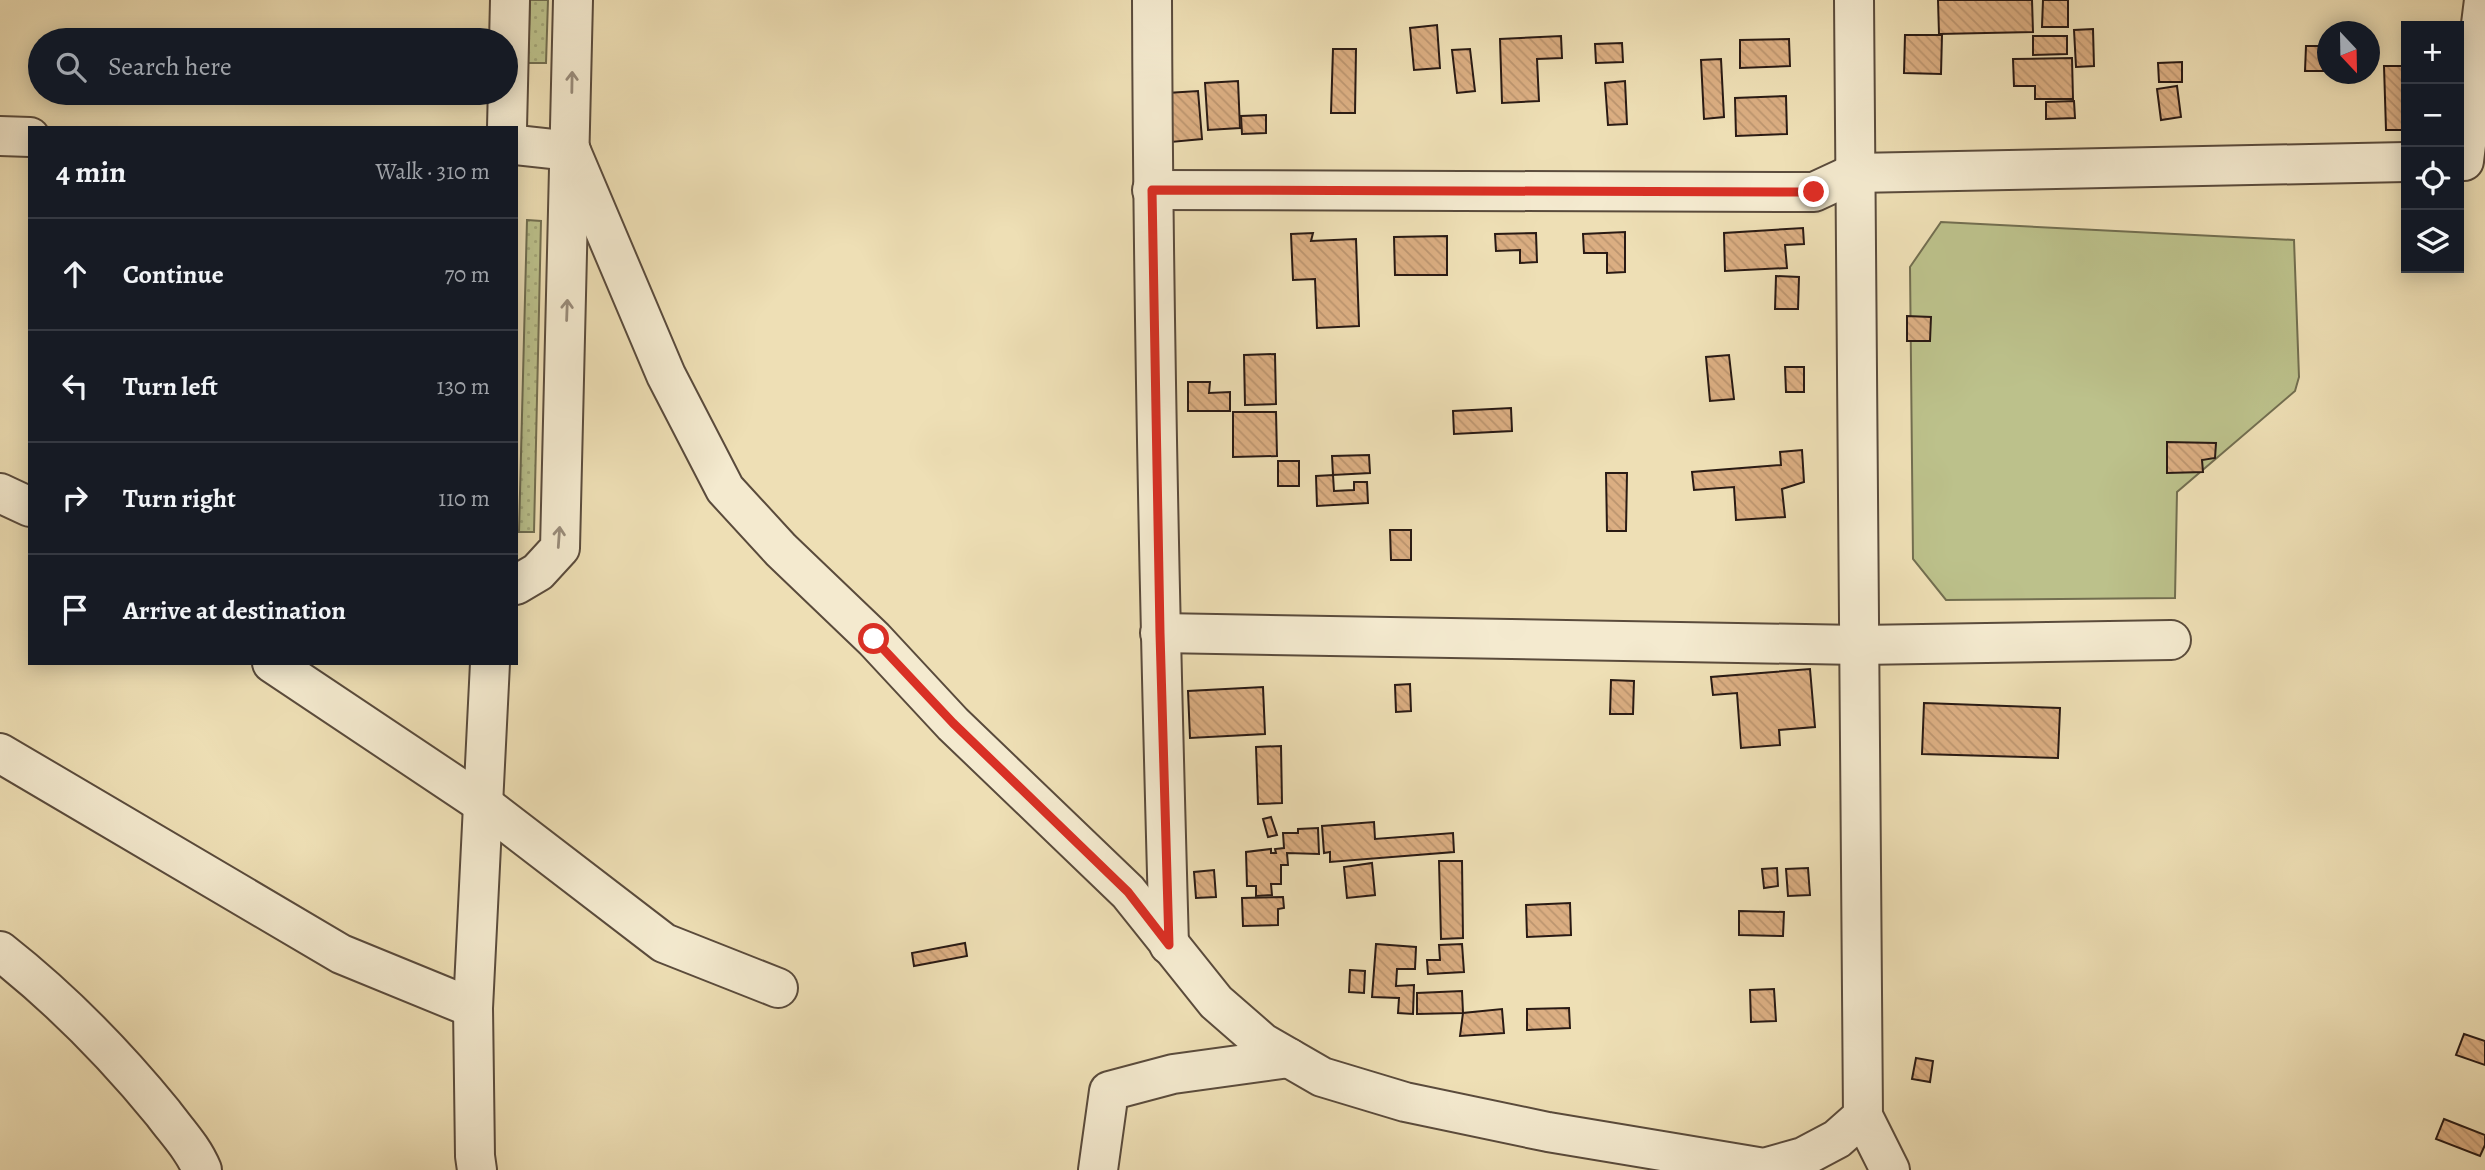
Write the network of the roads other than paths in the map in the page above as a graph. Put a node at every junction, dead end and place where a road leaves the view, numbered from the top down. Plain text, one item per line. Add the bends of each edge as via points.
1 (510, 0) edge
2 (573, 0) edge
3 (1152, 0) edge
4 (1854, 0) edge
5 (2484, 0) edge
6 (509, 28) edge
7 (508, 105) edge
8 (507, 126) edge
9 (0, 136) edge
10 (28, 137) edge
11 (518, 145) edge
12 (571, 151) junction
13 (2464, 160) edge
14 (2401, 162) edge
15 (1855, 173) junction
16 (1152, 190) junction
17 (0, 493) edge
18 (28, 506) edge
19 (518, 584) edge
20 (1160, 633) junction
21 (2171, 640) dead end
22 (1859, 645) junction
23 (275, 665) edge
24 (490, 665) edge
25 (0, 753) edge
26 (484, 804) junction
27 (1169, 945) junction
28 (0, 951) edge
29 (778, 988) dead end
30 (473, 1007) junction
31 (1289, 1058) junction
32 (1863, 1116) junction
33 (1764, 1169) edge
34 (202, 1170) edge
35 (477, 1170) edge
36 (1098, 1170) edge
37 (1890, 1170) edge

1 - 6 street
12 -> 2 street
3 - 16 street
4 - 15 street
5 - 13 street
7 - 8 street
9 - 10 street
11 - 12 street
19 -> 12 street via 538,572 560,548
12 - 27 street via 666,375 725,489 953,723 1128,892
14 - 15 street
15 - 16 street via 1814,192
15 - 22 street
16 - 20 street
17 - 18 street
20 - 22 street
20 - 27 street
21 - 22 street
22 - 32 street
23 - 26 street
24 - 26 street
25 - 30 street via 341,954
26 - 29 street via 664,943
26 - 30 street
27 - 31 street via 1216,1002 1263,1043
28 - 34 street via 89,1029 180,1135
30 - 35 street
31 - 33 street via 1322,1077 1405,1102
31 - 36 street via 1172,1074 1109,1091
32 - 33 street via 1837,1139 1803,1157
32 - 37 street

